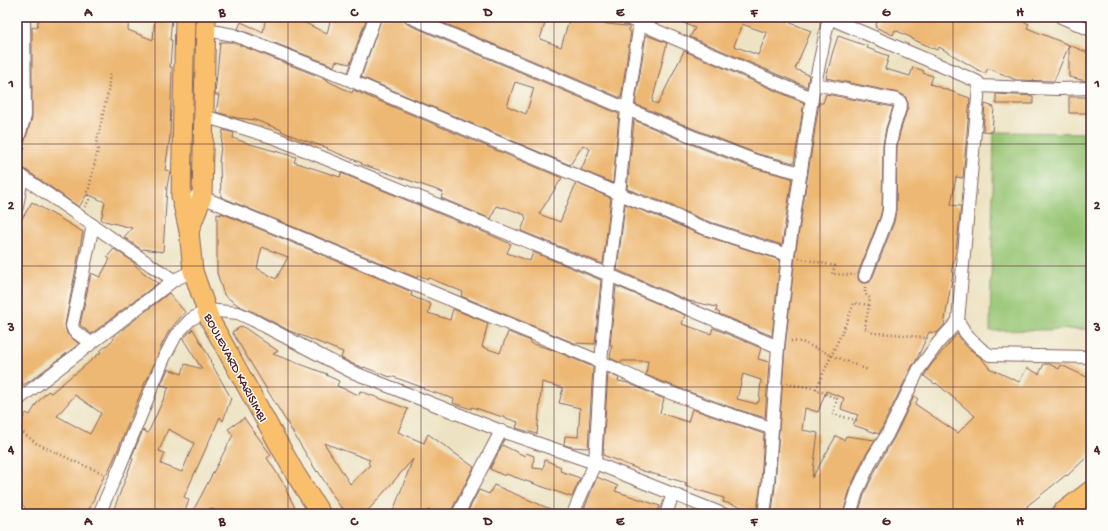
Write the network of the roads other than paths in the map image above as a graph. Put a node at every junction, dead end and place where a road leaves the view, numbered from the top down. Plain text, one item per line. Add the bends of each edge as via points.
1 (24, 17) edge
2 (185, 17) edge
3 (376, 17) edge
4 (410, 17) edge
5 (625, 17) edge
6 (828, 17) edge
7 (1061, 17) edge
8 (641, 20) edge
9 (206, 24) edge
10 (1091, 30) edge
11 (352, 81) junction
12 (815, 84) junction
13 (980, 86) junction
14 (1091, 88) edge
15 (812, 98) junction
16 (627, 110) junction
17 (204, 116) junction
18 (17, 142) edge
19 (801, 173) junction
20 (20, 175) edge
21 (619, 194) junction
22 (181, 196) junction
23 (202, 197) junction
24 (17, 207) edge
25 (93, 225) junction
26 (190, 231) junction
27 (788, 255) junction
28 (193, 271) junction
29 (609, 275) junction
30 (865, 276) road end
31 (174, 280) junction
32 (207, 310) junction
33 (958, 321) junction
34 (91, 343) junction
35 (778, 344) junction
36 (1091, 357) edge
37 (601, 362) junction
38 (18, 400) edge
39 (771, 428) junction
40 (501, 431) junction
41 (595, 463) junction
42 (1091, 491) edge
43 (673, 494) junction
44 (319, 513) edge
45 (99, 514) edge
46 (458, 514) edge
47 (573, 514) edge
48 (666, 514) edge
49 (724, 514) edge
50 (764, 514) edge
51 (850, 514) edge
52 (1061, 514) edge

1 - 18 street via 25,116
2 - 22 main road, BOULEVARD KARISIMBI
3 - 11 street
4 - 16 street
5 - 8 street
6 - 12 street
6 - 13 street via 974,80
7 - 10 street
8 - 15 street
8 - 16 street
9 - 11 street
9 - 17 main road
11 - 21 street
12 - 15 street
12 - 30 street via 897,100 901,105 890,146 889,210
13 - 14 street
13 - 33 street
15 - 19 street
16 - 19 street via 756,161
16 - 21 street
17 - 23 main road
17 - 29 street via 275,138
19 - 27 street
20 - 24 street
20 - 25 street
21 - 27 street via 701,227
21 - 29 street
22 - 23 street
22 - 26 main road, BOULEVARD KARISIMBI
23 - 26 main road
23 - 37 street
25 - 31 street
25 - 34 street via 72,326 74,331
26 - 28 main road, BOULEVARD KARISIMBI
27 - 35 street
28 - 31 street
28 - 32 main road, BOULEVARD KARISIMBI
29 - 35 street
29 - 37 street
31 - 34 street
32 - 40 street via 238,313 350,371
32 - 44 main road, BOULEVARD KARISIMBI via 210,320
32 - 45 street via 190,320 176,335
33 - 36 street via 972,342 990,354
33 - 51 street via 919,369 887,435 872,459
34 - 38 street
35 - 39 street
37 - 39 street via 657,388
37 - 41 street
39 - 50 street
40 - 41 street
40 - 46 street
41 - 43 street
41 - 47 street
42 - 52 highway
43 - 48 street
43 - 49 street

